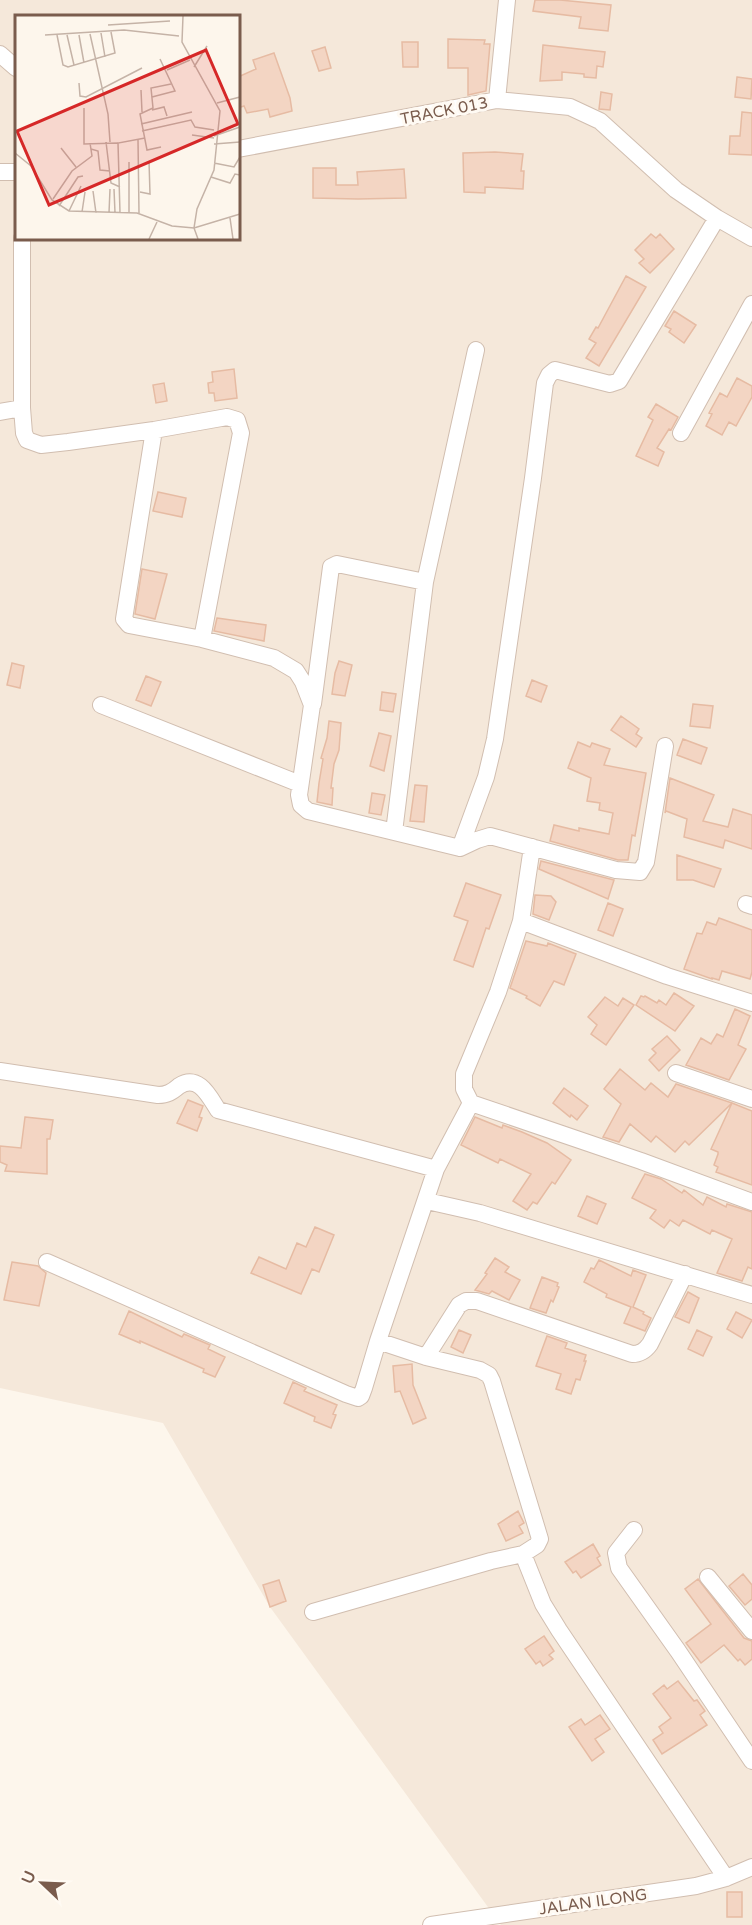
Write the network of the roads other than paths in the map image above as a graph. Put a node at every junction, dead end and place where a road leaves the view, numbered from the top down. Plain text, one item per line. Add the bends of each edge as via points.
1 (507, 0) edge
2 (0, 54) edge
3 (15, 67) edge
4 (497, 100) junction
5 (240, 149) edge
6 (717, 218) junction
7 (752, 238) edge
8 (22, 240) edge
9 (752, 304) edge
10 (476, 350) dead end
11 (22, 408) junction
12 (0, 412) edge
13 (154, 430) junction
14 (681, 433) dead end
15 (425, 582) junction
16 (202, 639) junction
17 (101, 705) dead end
18 (312, 705) junction
19 (664, 746) dead end
20 (300, 784) junction
21 (394, 832) junction
22 (532, 847) junction
23 (460, 848) junction
24 (521, 921) junction
25 (752, 1004) edge
26 (0, 1071) edge
27 (676, 1072) dead end
28 (752, 1099) edge
29 (471, 1103) junction
30 (436, 1169) junction
31 (427, 1201) junction
32 (752, 1202) edge
33 (47, 1262) dead end
34 (685, 1274) junction
35 (752, 1295) edge
36 (378, 1341) junction
37 (426, 1357) junction
38 (634, 1530) dead end
39 (523, 1554) junction
40 (708, 1577) dead end
41 (313, 1612) dead end
42 (752, 1631) edge
43 (752, 1761) edge
44 (752, 1867) edge
45 (726, 1878) junction
46 (431, 1925) edge

1 - 4 street
2 - 3 street
4 - 5 street, TRACK 013
4 - 6 street, TRACK 013 via 570,107 600,121 676,190
6 - 7 street, TRACK 013
6 - 23 street via 619,381 610,384 555,370 545,383 495,739 486,777
8 - 11 street
9 - 14 street
10 - 15 street
11 - 12 street
11 - 13 street via 25,438 36,444
13 - 16 street via 124,619 129,625
13 - 16 street via 227,417 240,425
15 - 18 street via 337,564 331,567
15 - 21 street
16 - 18 street via 287,664 303,682
17 - 20 street
18 - 20 street
19 - 22 street via 644,869 616,870
20 - 21 street via 299,801 308,811
21 - 23 street
22 - 23 street via 490,836
22 - 24 street
24 - 25 street
24 - 29 street via 498,992 464,1074 464,1089
26 - 30 street via 158,1095 192,1083 207,1091 218,1110
27 - 28 street
29 - 30 street
29 - 32 street
30 - 31 street
31 - 34 street
31 - 36 street
33 - 36 street via 354,1397 361,1396
34 - 35 street
34 - 37 street via 650,1344 640,1353 477,1301 466,1301 459,1305
36 - 37 street
37 - 39 street via 480,1370 492,1381 539,1530 537,1545
38 - 43 street via 616,1553 619,1568
39 - 41 street
39 - 45 street via 543,1604
40 - 42 street
44 - 45 street, JALAN ILONG
45 - 46 street, JALAN ILONG via 662,1892

